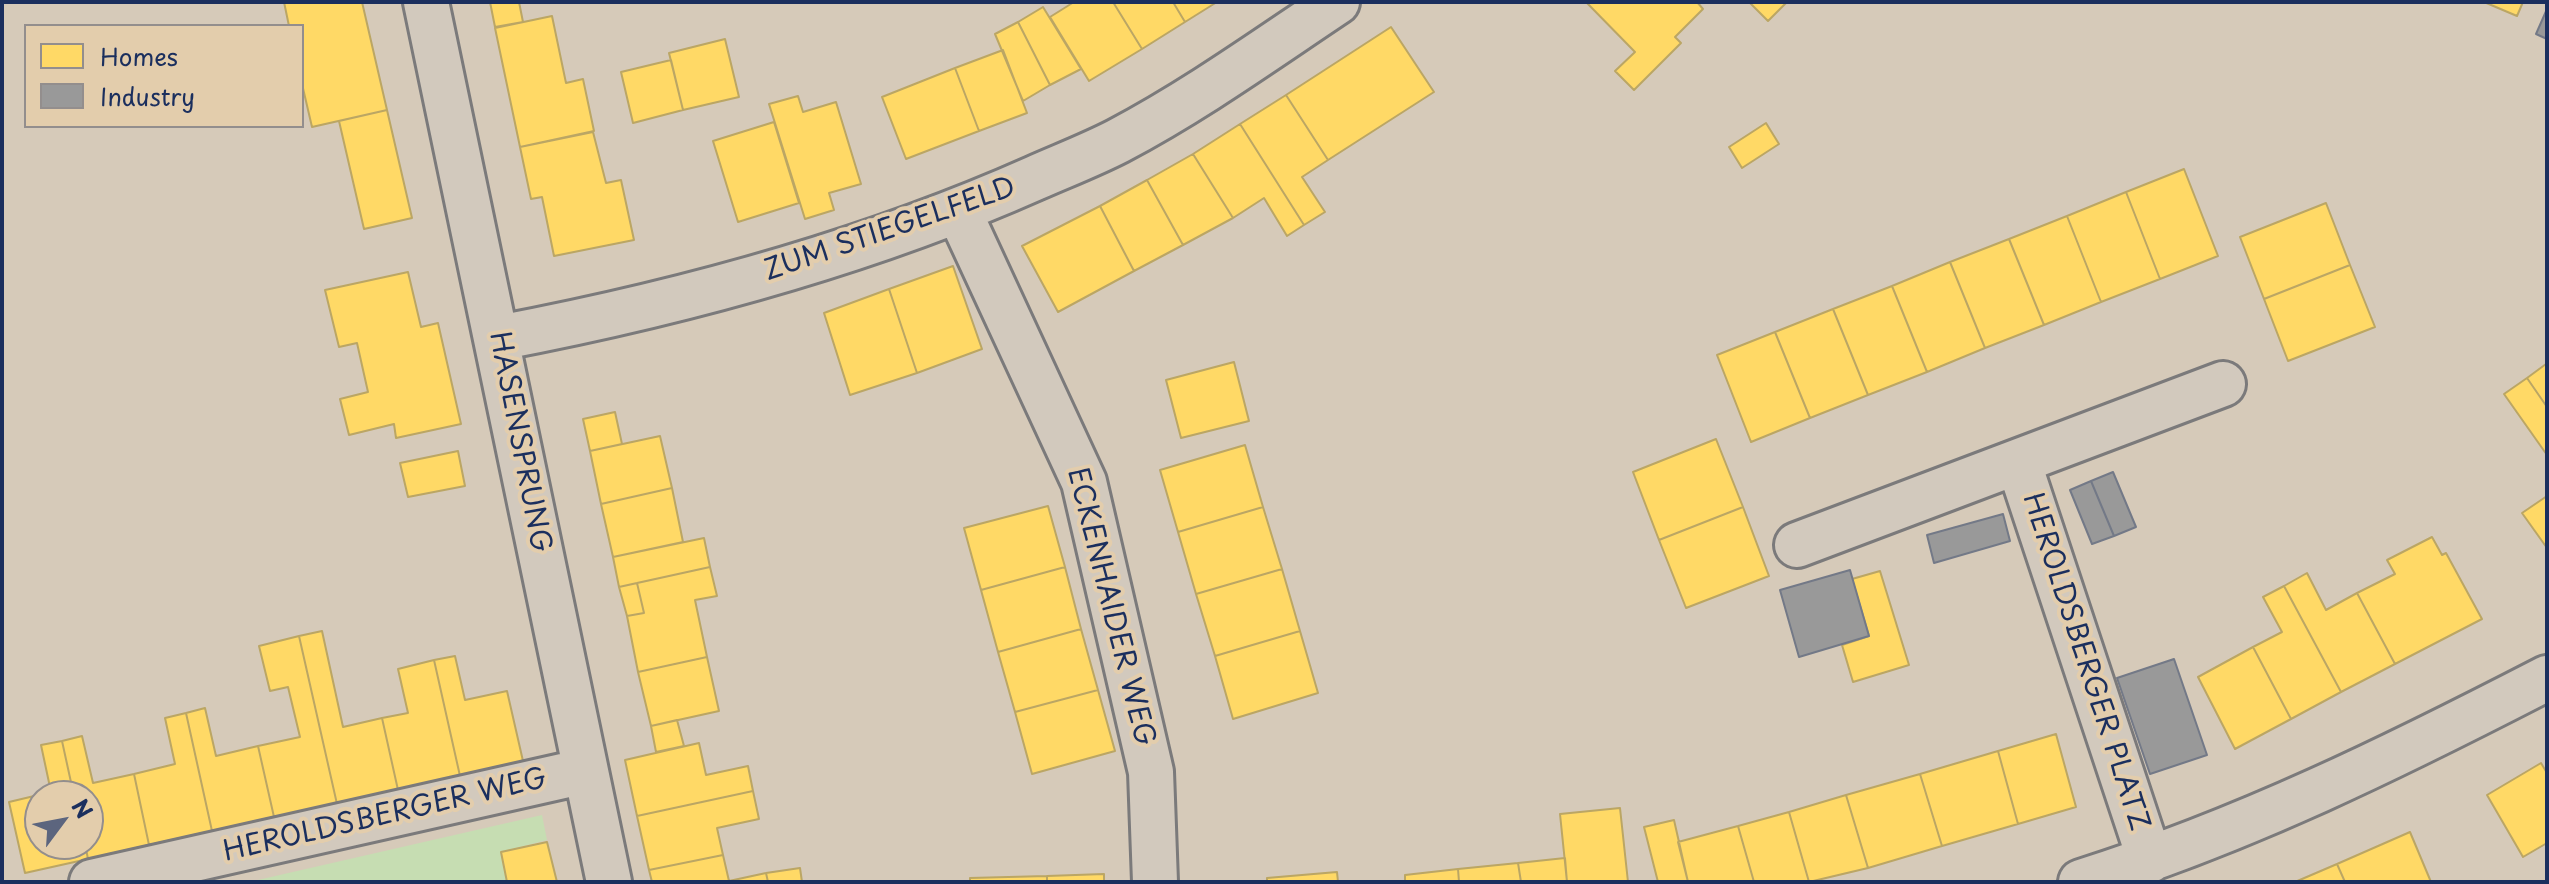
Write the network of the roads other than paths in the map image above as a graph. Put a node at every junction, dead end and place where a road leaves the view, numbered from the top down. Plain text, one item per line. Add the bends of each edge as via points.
1 (426, 2) edge
2 (1337, 2) edge
3 (959, 212) junction
4 (498, 338) junction
5 (2223, 384) dead end
6 (2019, 464) junction
7 (1797, 545) dead end
8 (2547, 678) edge
9 (585, 771) junction
10 (2150, 860) junction
11 (92, 882) edge
12 (609, 882) edge
13 (1155, 882) edge
14 (2081, 882) edge

1 - 4 street, HASENSPRUNG
2 - 3 street, ZUM STIEGELFELD via 1117,142
3 - 4 street, ZUM STIEGELFELD via 800,266 584,322
3 - 13 street, ECKENHAIDER WEG via 1084,482 1151,772
4 - 9 street, HASENSPRUNG
5 - 6 street, HEROLDSBERGER PLATZ
6 - 7 street, HEROLDSBERGER PLATZ
6 - 10 street, HEROLDSBERGER PLATZ
8 - 10 street via 2363,772
9 - 11 street, HEROLDSBERGER WEG
9 - 12 street, HASENSPRUNG
10 - 14 street

